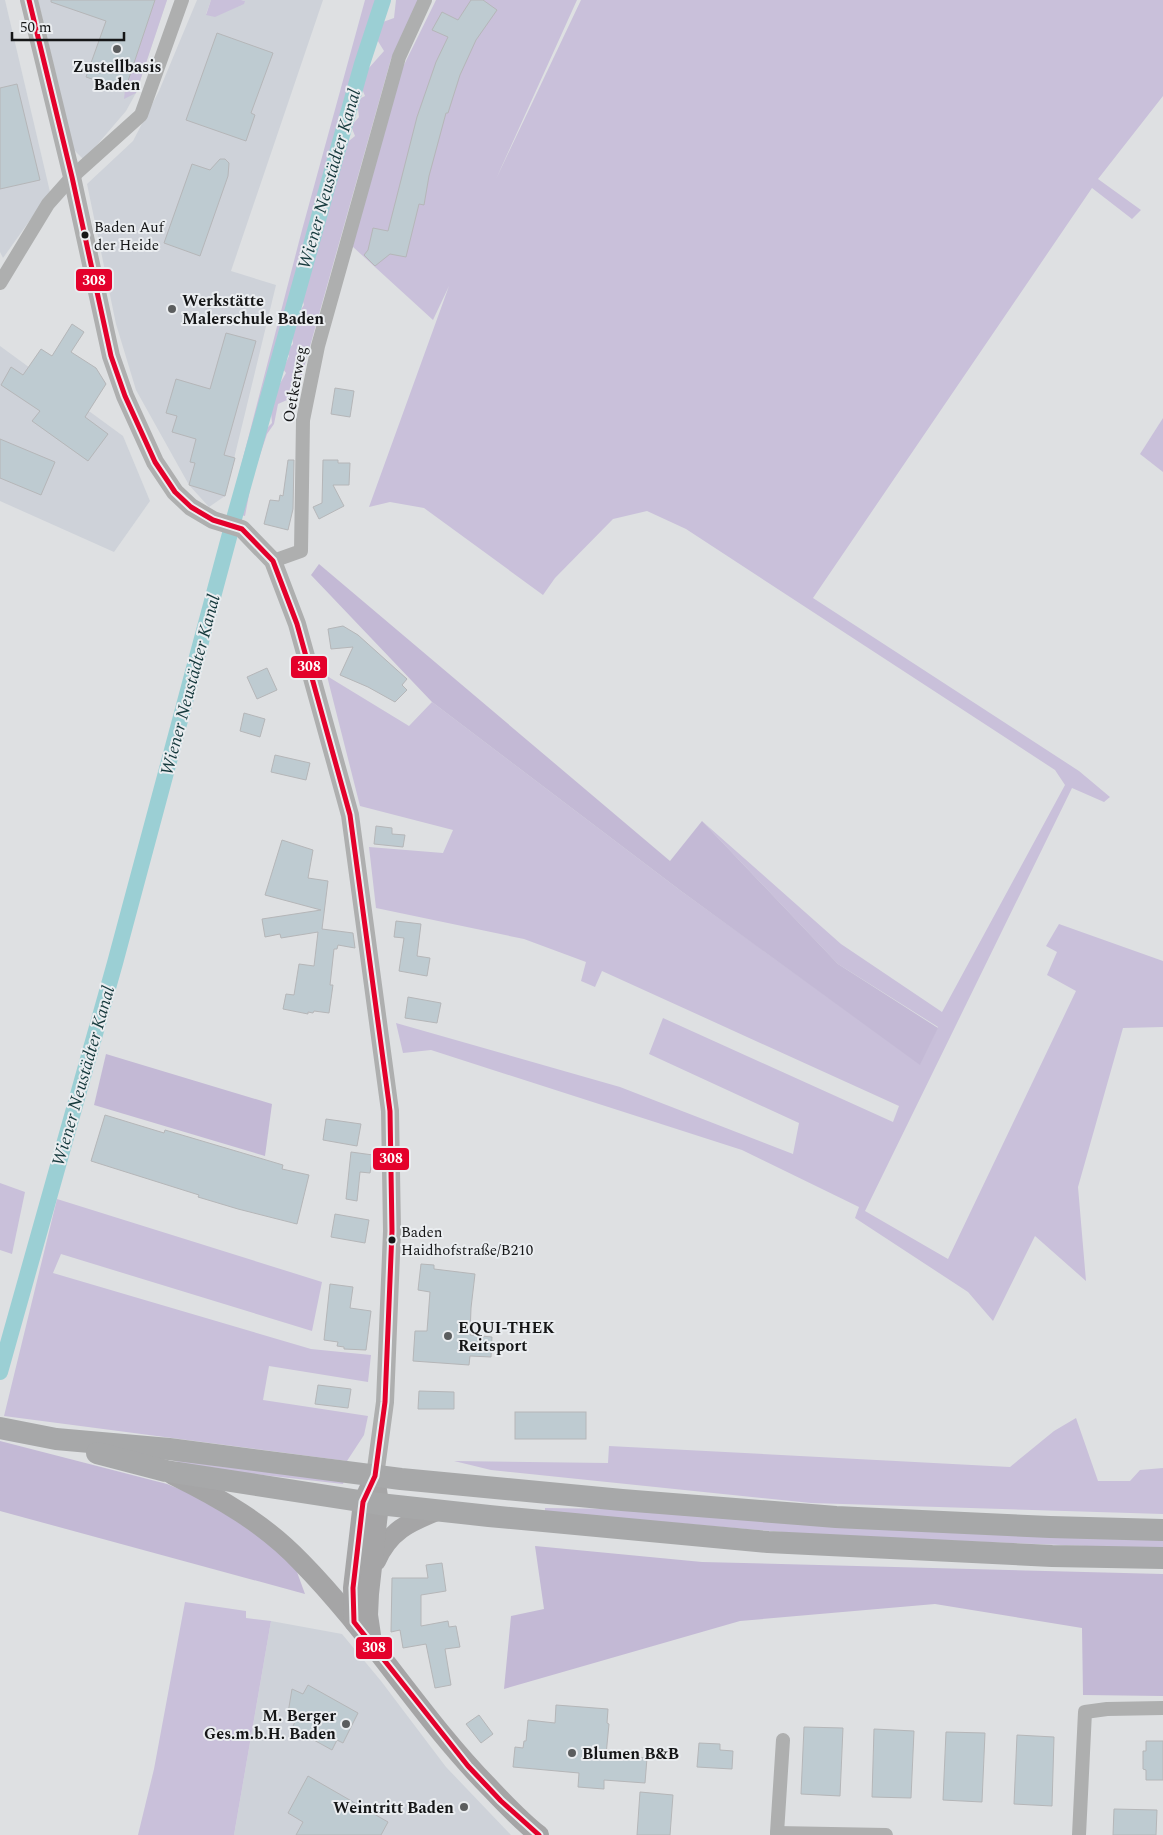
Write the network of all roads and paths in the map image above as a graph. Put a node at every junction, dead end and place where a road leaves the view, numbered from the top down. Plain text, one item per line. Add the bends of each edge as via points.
1 (29, 0) edge
2 (182, 0) edge
3 (425, 0) edge
4 (72, 177) junction
5 (0, 283) edge
6 (273, 562) junction
7 (0, 1428) edge
8 (56, 1439) junction
9 (166, 1471) junction
10 (375, 1476) junction
11 (371, 1503) junction
12 (437, 1510) junction
13 (1163, 1530) edge
14 (1163, 1558) edge
15 (372, 1569) junction
16 (354, 1622) junction
17 (372, 1642) junction
18 (1163, 1708) edge
19 (783, 1740) dead end
20 (777, 1834) edge
21 (539, 1835) edge
22 (886, 1835) edge
23 (1079, 1835) edge

1 - 4 street
2 - 4 street via 141,115
3 - 6 street, Oetkerweg via 399,57 318,346 303,420 301,551
4 - 5 street via 48,204
4 - 6 street via 111,356 155,462 175,492 191,507 213,520 234,527
6 - 10 street via 297,624 350,815 390,1111 392,1231 385,1402
7 - 8 main road
8 - 9 main road
8 - 10 main road
9 - 11 main road
9 - 16 main road via 245,1515 300,1561
10 - 11 main road
10 - 13 main road via 836,1517
11 - 12 main road
11 - 15 main road
11 - 16 main road via 353,1588
12 - 14 main road via 768,1542
12 - 15 main road via 399,1529 379,1553
15 - 17 main road via 368,1615
16 - 17 main road
17 - 21 main road via 468,1766
18 - 23 street via 1086,1712
19 - 20 street
20 - 22 street

